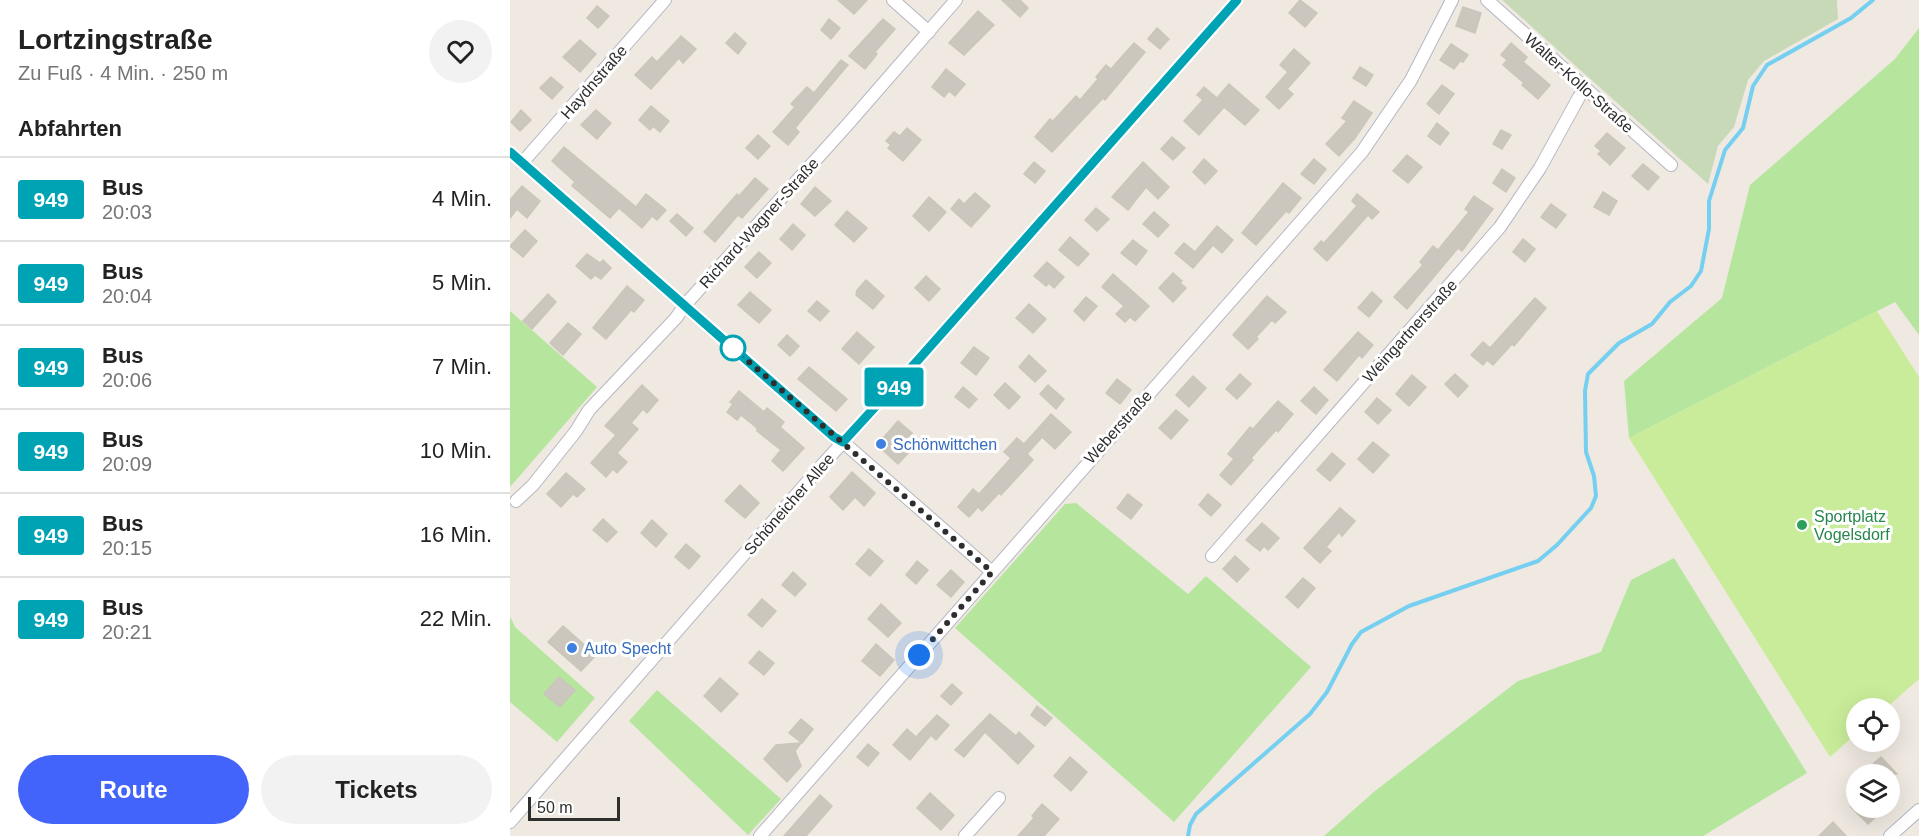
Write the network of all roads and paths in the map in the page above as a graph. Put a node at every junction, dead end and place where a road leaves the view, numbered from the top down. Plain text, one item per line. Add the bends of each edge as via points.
1 (665, 0) edge
2 (892, 0) edge
3 (956, 0) edge
4 (1238, 0) edge
5 (1452, 0) edge
6 (1487, 0) edge
7 (929, 32) junction
8 (1585, 89) junction
9 (510, 152) edge
10 (522, 163) junction
11 (1671, 165) dead end
12 (685, 305) junction
13 (843, 442) junction
14 (516, 501) dead end
15 (1212, 556) dead end
16 (992, 572) junction
17 (999, 798) dead end
18 (1919, 810) edge
19 (510, 822) edge
20 (760, 836) edge
21 (965, 836) edge
22 (1890, 836) edge

1 - 10 street, Haydnstraße
2 - 7 street
3 - 7 street, Richard-Wagner-Straße
4 - 13 street, Schöneicher Allee
5 - 16 street, Weberstraße via 1411,80 1362,152
6 - 8 street, Walter-Kollo-Straße
7 - 12 street, Richard-Wagner-Straße
8 - 11 street, Walter-Kollo-Straße
8 - 15 street, Weingartnerstraße via 1540,168 1500,226
9 - 10 street
10 - 12 street
12 - 13 street
12 - 14 street, Richard-Wagner-Straße via 589,410 533,485
13 - 16 street
13 - 19 street, Schöneicher Allee
16 - 20 street, Weberstraße
17 - 21 street
18 - 22 street

